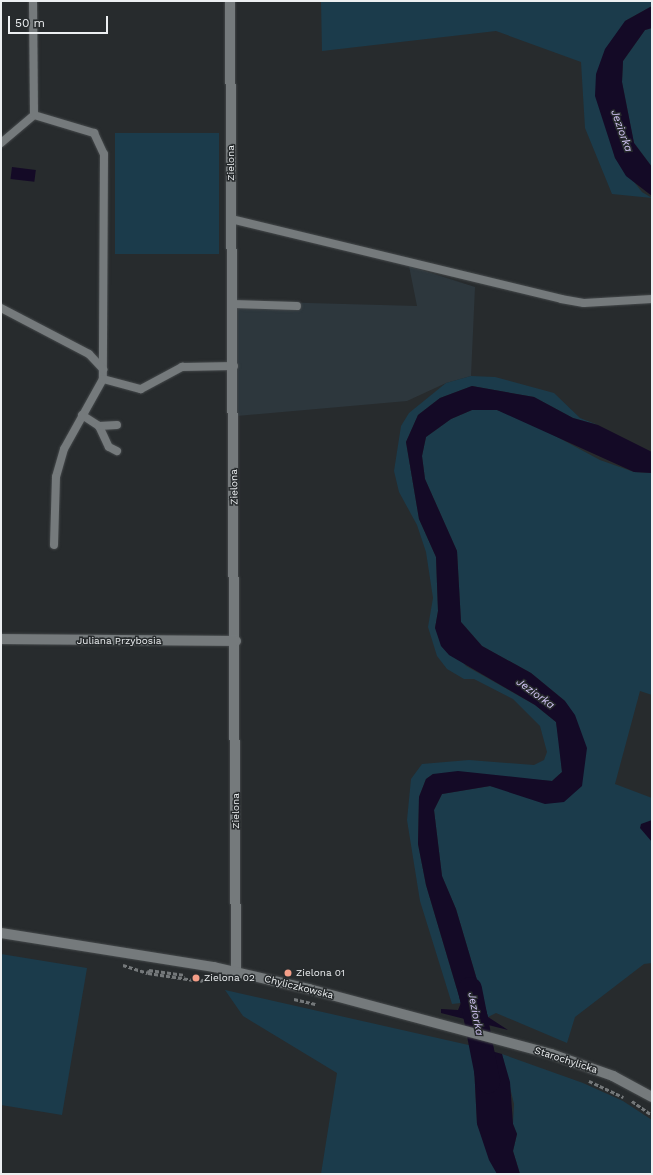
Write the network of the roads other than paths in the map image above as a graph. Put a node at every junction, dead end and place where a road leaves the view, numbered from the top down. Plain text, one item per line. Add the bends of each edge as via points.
1 (33, 1) edge
2 (230, 1) edge
3 (34, 114) junction
4 (1, 144) edge
5 (231, 219) junction
6 (652, 299) edge
7 (233, 304) junction
8 (297, 306) dead end
9 (1, 308) edge
10 (234, 366) junction
11 (103, 369) junction
12 (103, 379) junction
13 (82, 415) junction
14 (117, 425) dead end
15 (99, 426) junction
16 (117, 451) dead end
17 (54, 545) dead end
18 (1, 639) edge
19 (236, 642) junction
20 (1, 933) edge
21 (236, 972) junction
22 (475, 1033) joint
23 (652, 1097) edge

1 - 3 lane
2 - 5 street, Zielona
3 - 4 lane
3 - 11 lane via 94,134 104,154
5 - 6 lane via 562,299 584,302
5 - 7 street, Zielona
7 - 8 lane
7 - 10 street, Zielona
9 - 11 lane via 89,354
10 - 12 lane via 182,367 141,389
10 - 19 street, Zielona
11 - 12 lane
12 - 13 lane
13 - 15 lane
13 - 17 lane via 64,449 56,477
14 - 15 lane
15 - 16 lane via 109,447
18 - 19 street, Juliana Przybosia
19 - 21 street, Zielona
20 - 21 street, Chyliczkowska
21 - 22 street, Chyliczkowska
22 - 23 street, Starochylicka via 613,1076

